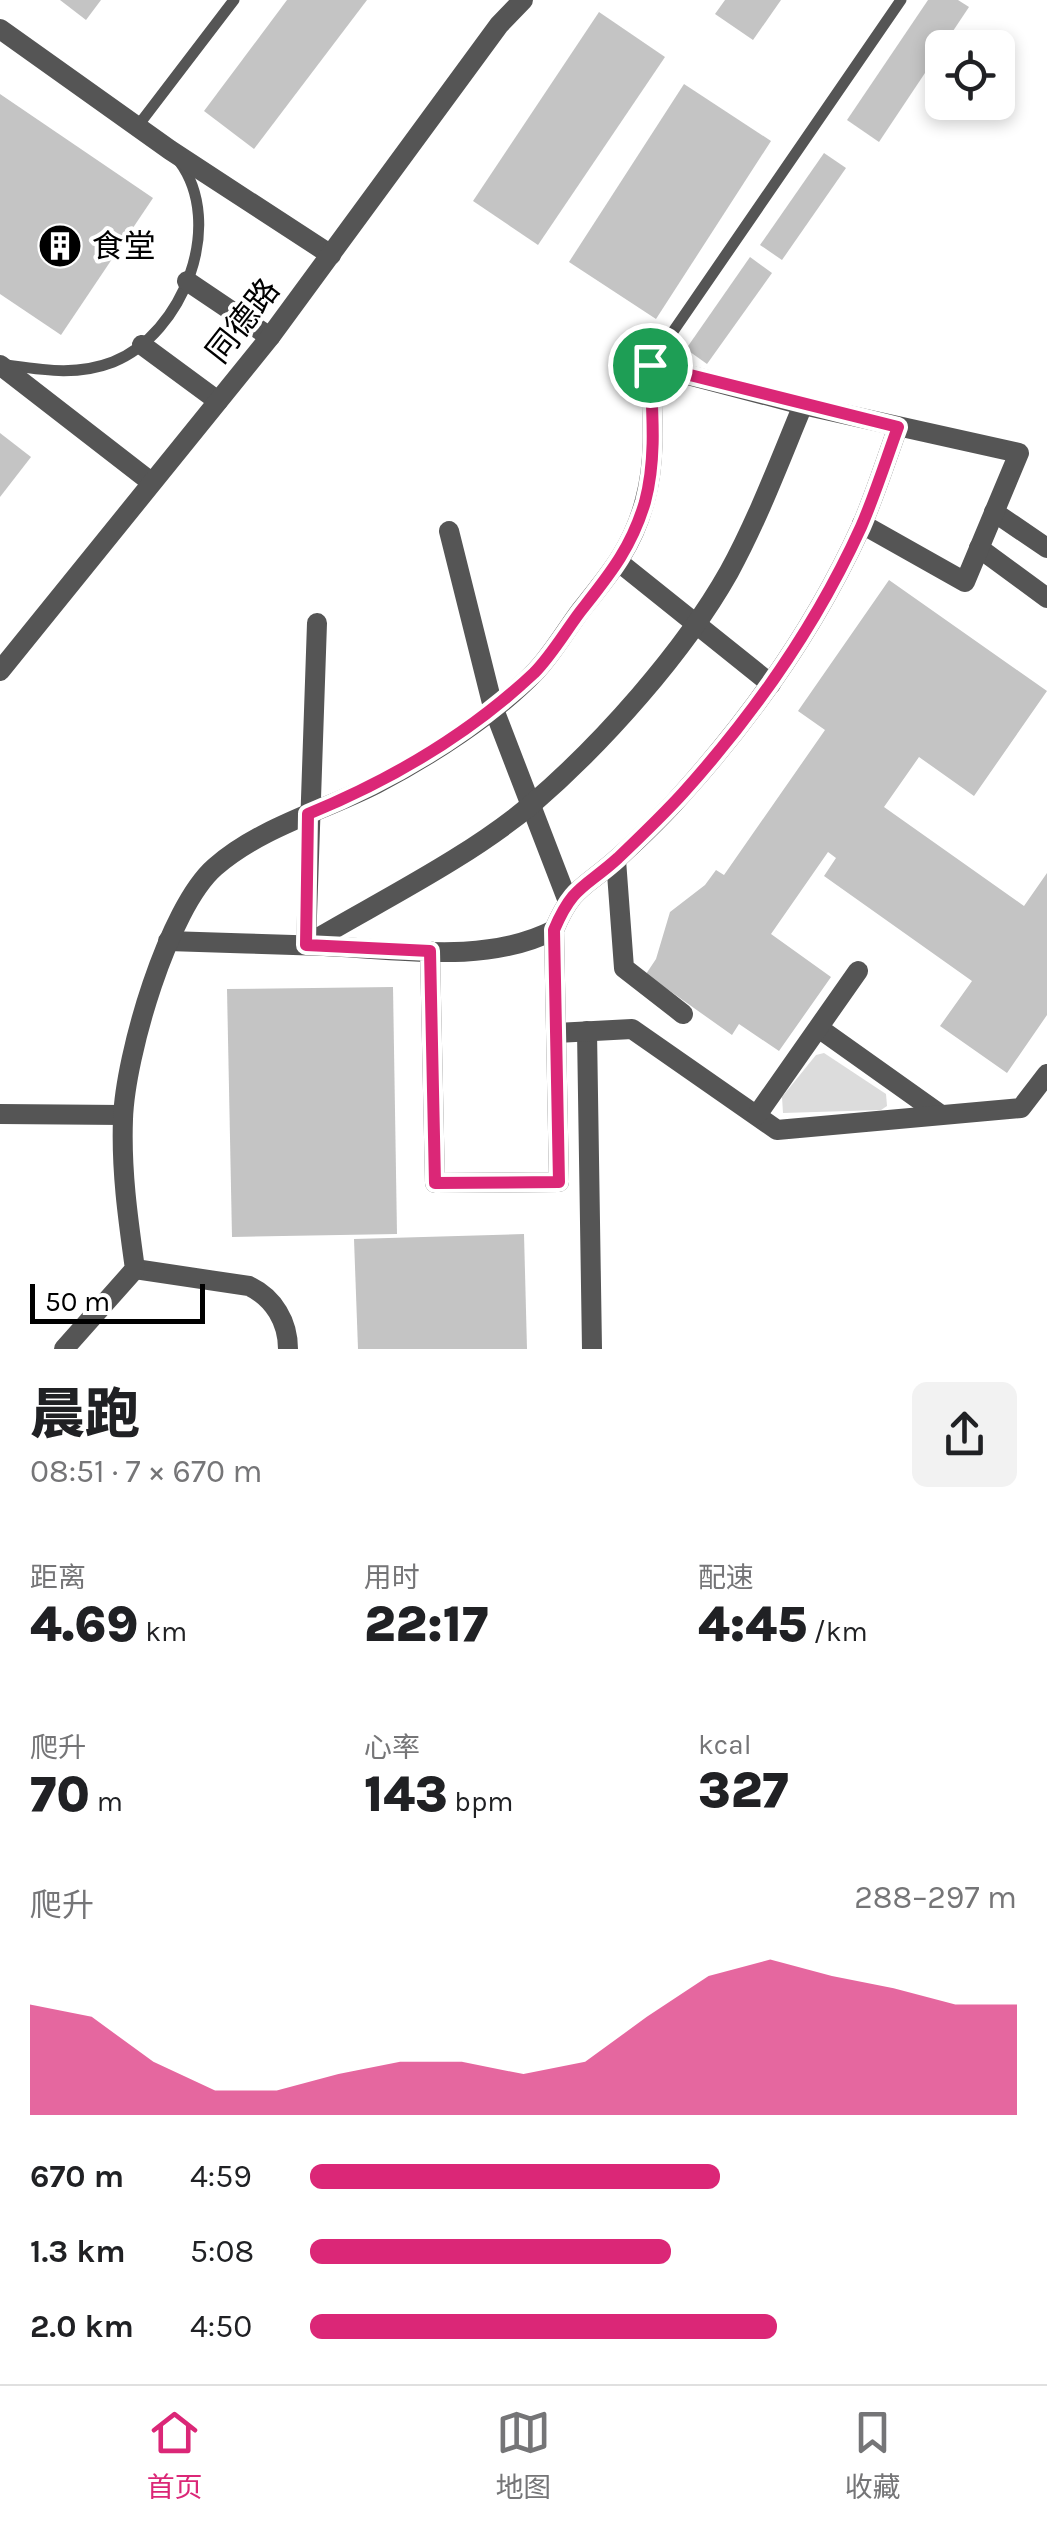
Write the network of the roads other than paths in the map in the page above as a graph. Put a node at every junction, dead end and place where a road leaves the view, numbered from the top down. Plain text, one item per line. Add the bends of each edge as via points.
1 (234, 0) edge
2 (523, 0) edge
3 (901, 0) edge
4 (0, 30) edge
5 (138, 127) junction
6 (170, 150) junction
7 (330, 254) junction
8 (187, 281) junction
9 (270, 337) junction
10 (142, 345) junction
11 (0, 364) edge
12 (650, 365) junction
13 (218, 401) junction
14 (803, 404) junction
15 (898, 427) junction
16 (151, 482) junction
17 (994, 512) junction
18 (862, 524) junction
19 (449, 532) dead end
20 (979, 548) junction
21 (1047, 548) edge
22 (620, 563) junction
23 (1045, 592) edge
24 (316, 623) dead end
25 (696, 624) junction
26 (0, 670) edge
27 (771, 684) junction
28 (493, 707) junction
29 (531, 805) junction
30 (308, 814) junction
31 (616, 860) junction
32 (567, 899) junction
33 (554, 930) junction
34 (168, 941) junction
35 (306, 945) junction
36 (430, 951) junction
37 (858, 971) dead end
38 (683, 1014) dead end
39 (587, 1030) junction
40 (820, 1030) junction
41 (556, 1034) junction
42 (1047, 1074) edge
43 (0, 1114) edge
44 (122, 1114) junction
45 (756, 1115) junction
46 (942, 1115) junction
47 (134, 1269) junction
48 (64, 1349) edge
49 (288, 1349) edge
50 (592, 1349) edge

1 - 5 lane
2 - 7 street, 同德路
3 - 12 lane
4 - 5 street
5 - 6 street
6 - 7 street
6 - 8 lane via 192,179 197,202 199,229
7 - 9 street, 同德路
8 - 9 street
8 - 10 lane
9 - 13 street, 同德路
10 - 11 lane via 79,372
10 - 13 street
11 - 16 street
12 - 14 street
12 - 22 street via 654,443 645,501
13 - 16 street, 同德路
14 - 15 street
14 - 25 street via 729,571
15 - 17 street via 1019,453
15 - 18 street
16 - 26 street, 同德路
17 - 20 street
17 - 21 street
18 - 20 street via 965,582
18 - 27 street via 836,580
19 - 28 street
20 - 23 street
22 - 25 street
22 - 28 street via 536,671
24 - 30 street
25 - 27 street
25 - 29 street via 614,722
27 - 31 street via 681,796
28 - 29 street
28 - 30 street via 405,769
29 - 32 street
29 - 35 street
30 - 34 street via 214,868
30 - 35 street
31 - 32 street
31 - 38 street via 624,968
32 - 33 street
33 - 36 street via 499,948
33 - 41 street
34 - 35 street
34 - 44 street via 146,1004
35 - 36 street
36 - 41 street via 435,1183 559,1182
37 - 40 street
39 - 41 street
39 - 45 street via 632,1029
39 - 50 street
40 - 45 street
40 - 46 street
42 - 46 street via 1020,1108
43 - 44 street
44 - 47 street
45 - 46 street via 776,1130
47 - 48 street
47 - 49 street via 262,1292 288,1331

